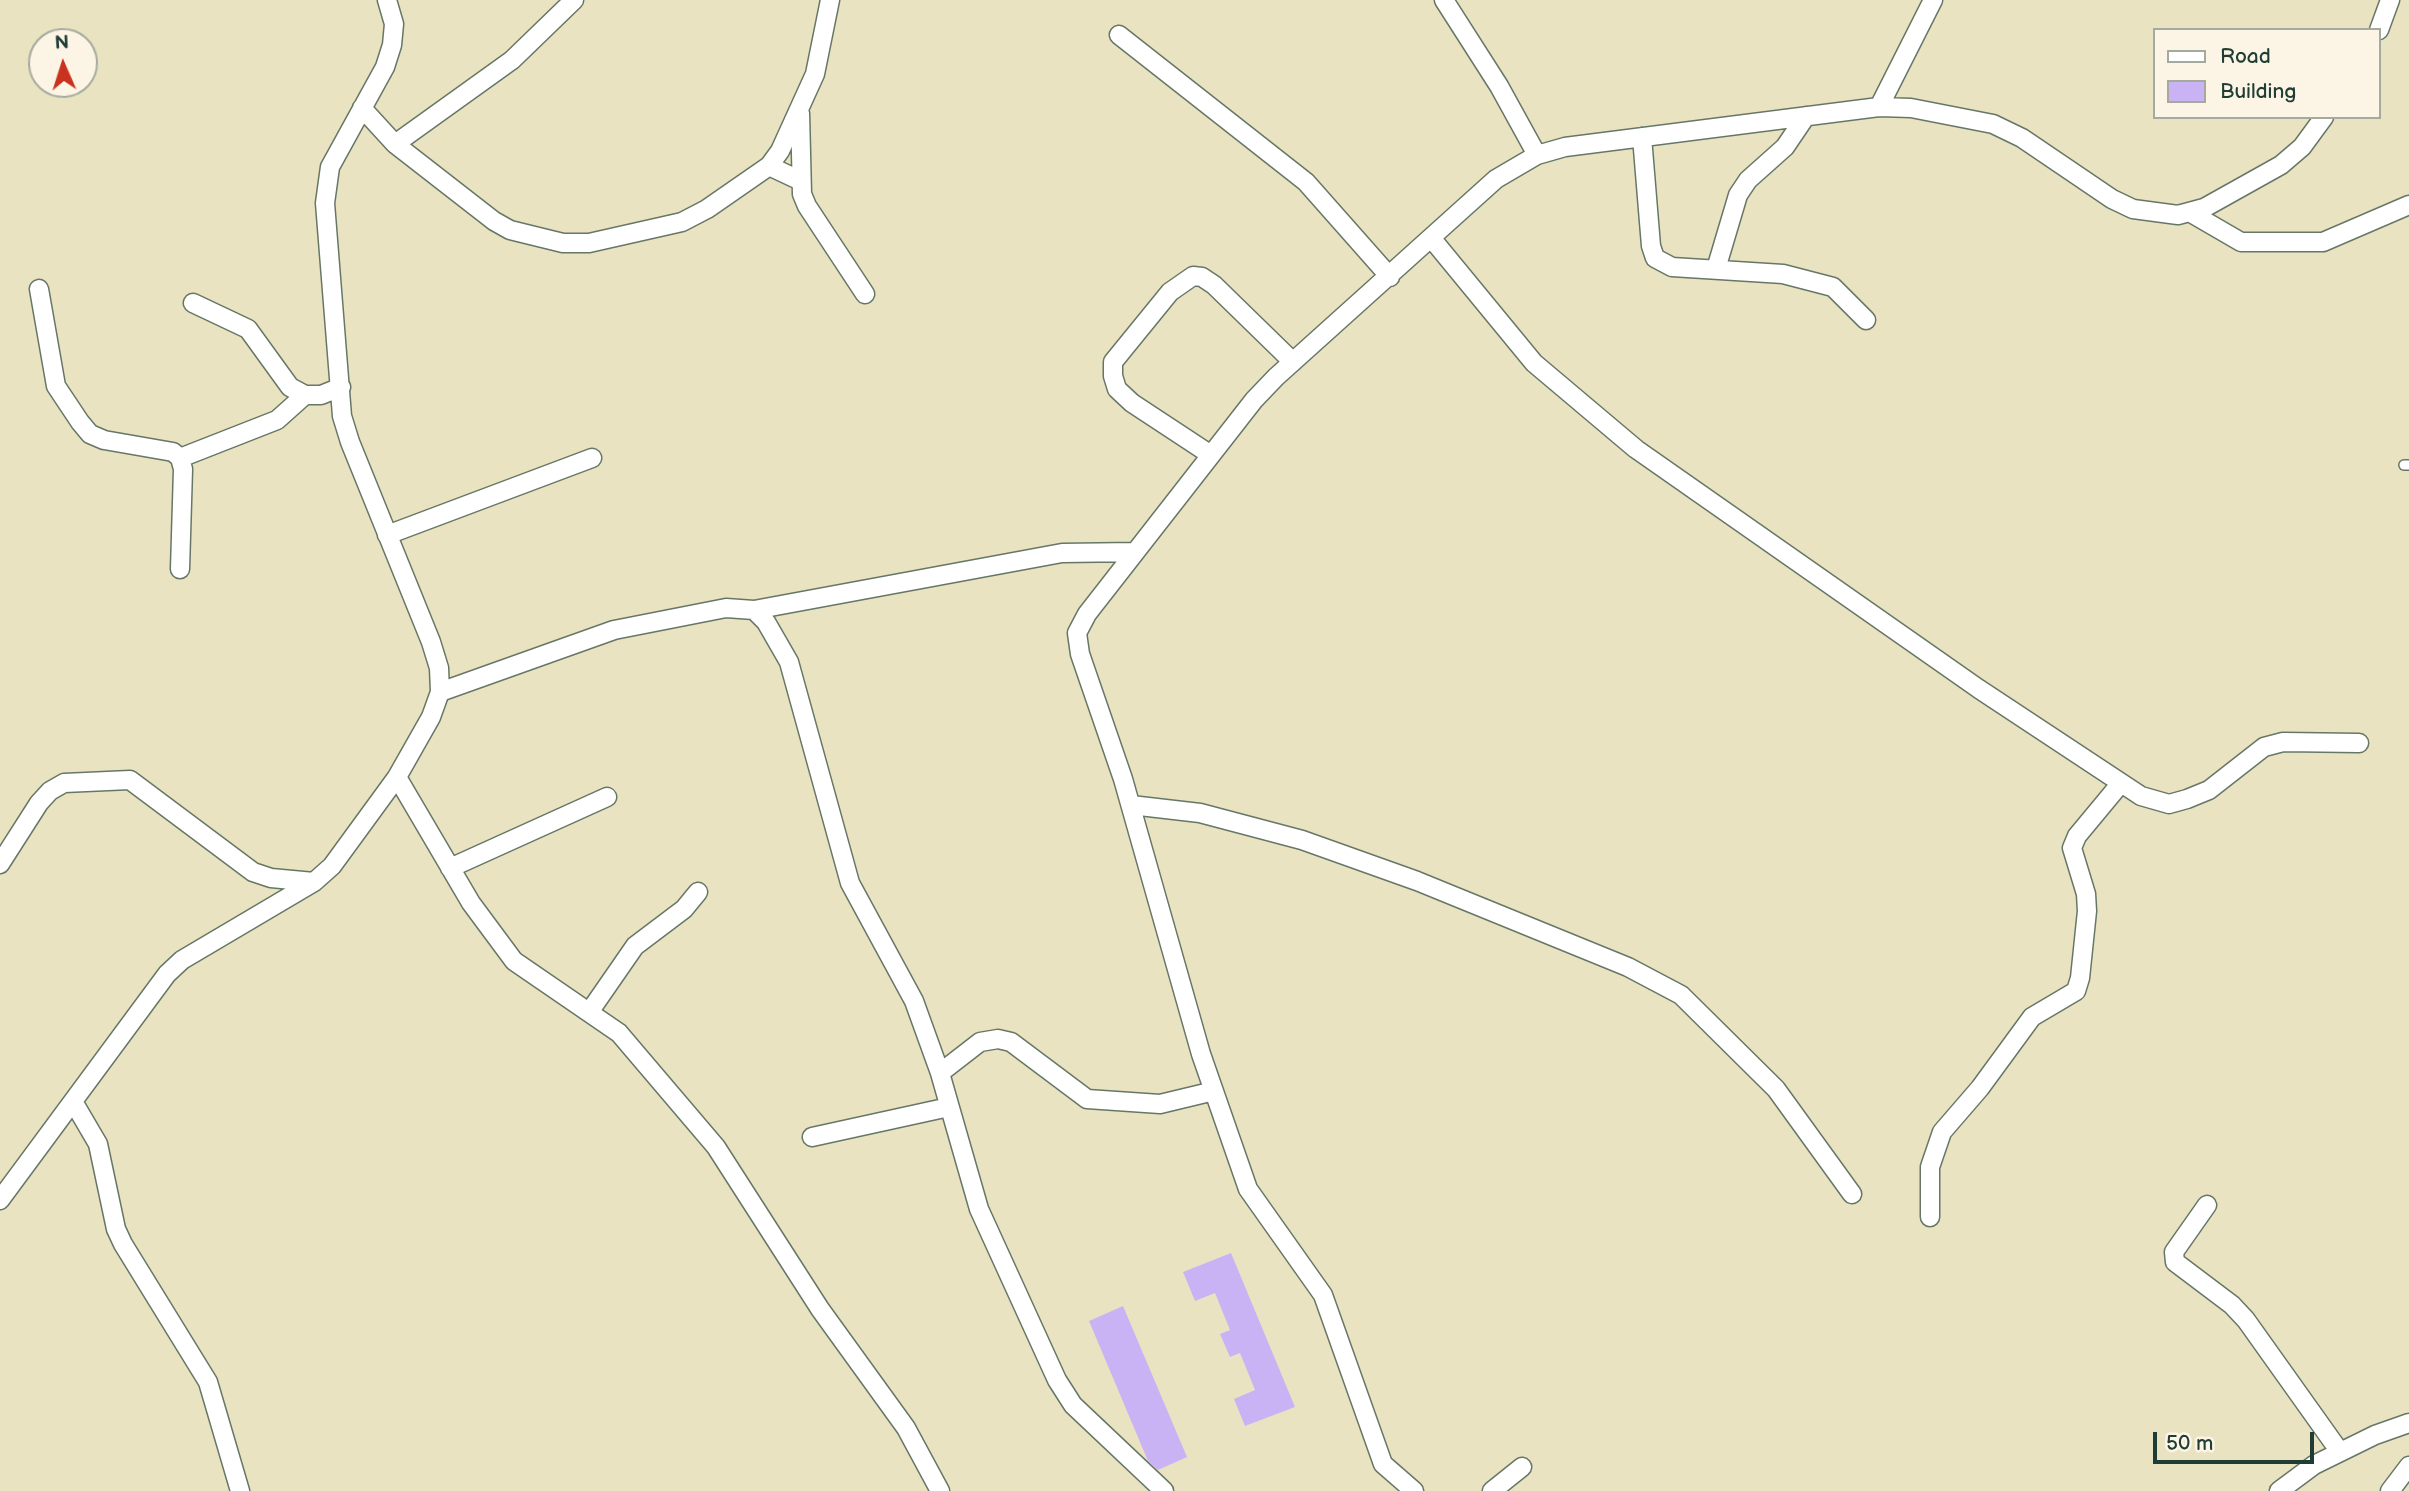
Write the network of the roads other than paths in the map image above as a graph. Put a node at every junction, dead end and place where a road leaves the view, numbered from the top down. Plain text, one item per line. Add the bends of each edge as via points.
1 (387, 0) edge
2 (574, 0) edge
3 (830, 0) edge
4 (1444, 0) edge
5 (1933, 0) edge
6 (2390, 0) edge
7 (2380, 28) edge
8 (1119, 35) dead end
9 (800, 106) junction
10 (1879, 107) junction
11 (362, 108) junction
12 (1806, 116) junction
13 (2323, 119) edge
14 (1642, 137) junction
15 (395, 144) junction
16 (1537, 155) junction
17 (769, 166) junction
18 (801, 181) junction
19 (2409, 205) edge
20 (2192, 213) junction
21 (1432, 239) junction
22 (1716, 269) junction
23 (1391, 277) junction
24 (39, 289) dead end
25 (865, 294) dead end
26 (192, 303) dead end
27 (1866, 320) dead end
28 (1293, 362) junction
29 (341, 387) junction
30 (304, 395) junction
31 (1211, 455) junction
32 (180, 458) junction
33 (592, 458) dead end
34 (387, 535) junction
35 (1135, 552) junction
36 (180, 569) dead end
37 (754, 610) junction
38 (440, 692) junction
39 (2359, 743) dead end
40 (397, 777) junction
41 (2121, 783) junction
42 (607, 797) dead end
43 (1131, 805) junction
44 (0, 864) edge
45 (450, 868) junction
46 (314, 882) junction
47 (698, 892) dead end
48 (590, 1011) junction
49 (940, 1073) junction
50 (1214, 1091) junction
51 (74, 1103) junction
52 (949, 1107) junction
53 (812, 1137) dead end
54 (1852, 1194) dead end
55 (0, 1200) edge
56 (2207, 1205) dead end
57 (1930, 1217) dead end
58 (2409, 1423) edge
59 (2340, 1452) junction
60 (1522, 1466) dead end
61 (2409, 1466) edge
62 (240, 1491) edge
63 (940, 1491) edge
64 (1164, 1491) edge
65 (1414, 1491) edge
66 (1492, 1491) edge
67 (2279, 1491) edge
68 (2390, 1491) edge

1 - 11 street via 394,24 392,45
2 - 15 street via 512,60
3 - 9 street via 815,74
4 - 16 street
5 - 10 street
6 - 7 street
8 - 23 street via 1306,183
9 - 17 street
9 - 18 street
10 - 12 street
10 - 20 street via 1911,108 1993,124 2133,209
11 - 15 street
11 - 29 street via 330,167 326,184
12 - 14 street
12 - 22 street via 1786,146 1738,195
13 - 20 street via 2302,147 2281,165
14 - 16 street
14 - 22 street via 1655,258 1672,267
15 - 17 street via 494,221 510,230 563,243 589,243 682,222
16 - 21 street via 1496,179
17 - 18 street
18 - 25 street via 807,206
19 - 20 street via 2323,242 2241,242
21 - 23 street
21 - 41 street via 1534,363 1636,449
22 - 27 street via 1783,274 1833,287
23 - 28 street
24 - 32 street via 56,386 90,434 173,452
26 - 30 street via 248,330 290,387
28 - 31 street via 1254,400
28 - 31 street via 1202,277 1193,276 1170,292 1113,362 1113,376 1117,389 1132,403
29 - 30 street via 321,395
29 - 34 street via 342,416 350,442
30 - 32 street via 277,419
31 - 35 street
32 - 36 street
33 - 34 street
34 - 38 street via 439,668
35 - 37 street via 1062,553
35 - 43 street via 1077,633
37 - 38 street via 726,608 614,630
37 - 49 street via 789,662 850,883 914,1001
38 - 40 street
39 - 41 street via 2283,742 2264,747 2209,790 2169,804 2141,796
40 - 45 street
40 - 46 street via 332,866
41 - 57 street via 2077,835 2072,848 2087,911 2076,992 2032,1017 1942,1132 1930,1167
42 - 45 street
43 - 50 street
43 - 54 street via 1200,813 1302,840 1417,881 1628,967 1681,995 1776,1089
44 - 46 street via 50,791 64,783 130,780 253,872
45 - 48 street via 514,961
46 - 51 street via 182,960 167,974
47 - 48 street via 684,909 635,946
48 - 63 street via 619,1033 716,1147 820,1309 906,1428
49 - 50 street via 980,1042 998,1039 1011,1042 1087,1099 1160,1104
49 - 52 street
50 - 65 street via 1248,1189 1323,1294 1382,1465
51 - 55 street
51 - 62 street via 98,1144 123,1244 208,1382
52 - 53 street
52 - 64 street via 979,1209 1057,1380 1073,1405
56 - 59 street via 2174,1252 2175,1262 2246,1321
58 - 59 street
59 - 67 street
60 - 66 street
61 - 68 street

